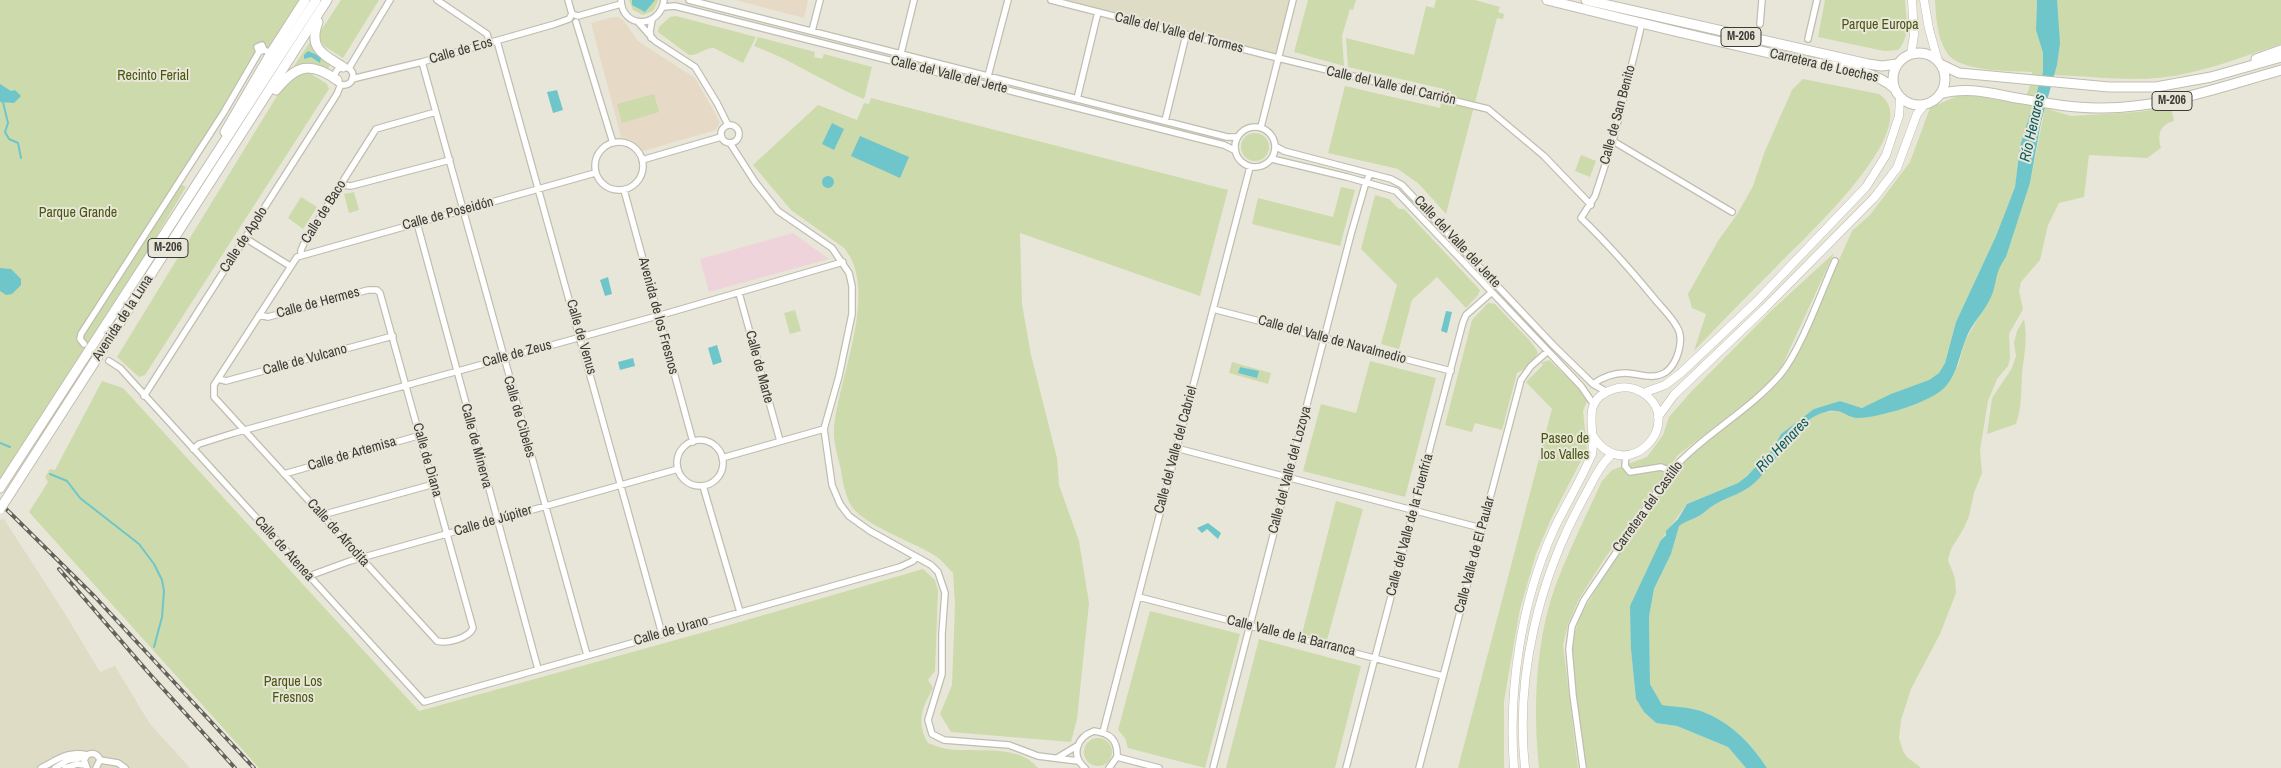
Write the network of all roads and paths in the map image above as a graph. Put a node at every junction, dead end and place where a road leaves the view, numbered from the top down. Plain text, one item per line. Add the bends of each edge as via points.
1 (306, 0) edge
2 (390, 0) edge
3 (437, 0) edge
4 (568, 0) edge
5 (664, 0) edge
6 (690, 0) edge
7 (820, 0) edge
8 (914, 0) edge
9 (1008, 0) edge
10 (1051, 0) edge
11 (1293, 0) edge
12 (1547, 0) edge
13 (1586, 0) edge
14 (1762, 0) edge
15 (1817, 0) edge
16 (1912, 0) edge
17 (1924, 0) edge
18 (323, 1) edge
19 (621, 2) edge
20 (663, 7) junction
21 (1098, 12) junction
22 (574, 18) junction
23 (652, 20) junction
24 (638, 22) junction
25 (1642, 23) junction
26 (1760, 24) dead end
27 (812, 31) junction
28 (1186, 35) junction
29 (651, 38) junction
30 (1808, 39) dead end
31 (497, 41) junction
32 (490, 43) junction
33 (2281, 50) edge
34 (265, 52) junction
35 (900, 53) junction
36 (1911, 54) junction
37 (2281, 57) edge
38 (1278, 58) junction
39 (422, 62) junction
40 (1939, 62) junction
41 (1897, 64) junction
42 (346, 68) junction
43 (2281, 70) edge
44 (988, 76) junction
45 (352, 79) junction
46 (339, 82) junction
47 (2177, 84) junction
48 (1894, 88) junction
49 (1940, 94) junction
50 (1900, 98) junction
51 (1077, 99) junction
52 (1924, 104) junction
53 (436, 112) junction
54 (1165, 121) junction
55 (728, 125) junction
56 (1261, 127) junction
57 (721, 137) junction
58 (1237, 137) junction
59 (1613, 141) junction
60 (613, 143) junction
61 (730, 143) junction
62 (1275, 146) junction
63 (1234, 150) junction
64 (1272, 159) junction
65 (450, 160) junction
66 (642, 160) junction
67 (1250, 167) junction
68 (595, 173) junction
69 (204, 174) junction
70 (1370, 174) junction
71 (212, 180) junction
72 (1366, 182) junction
73 (341, 185) junction
74 (539, 189) junction
75 (624, 190) junction
76 (1591, 204) junction
77 (464, 210) junction
78 (1732, 212) dead end
79 (417, 223) junction
80 (245, 238) junction
81 (301, 255) junction
82 (1835, 261) dead end
83 (843, 262) junction
84 (290, 266) junction
85 (377, 290) joint
86 (1492, 292) junction
87 (739, 293) junction
88 (1213, 309) junction
89 (259, 315) junction
90 (658, 316) junction
91 (393, 336) junction
92 (581, 337) junction
93 (1325, 338) junction
94 (84, 344) dead end
95 (1548, 351) junction
96 (503, 359) junction
97 (110, 361) dead end
98 (456, 371) junction
99 (1451, 371) junction
100 (218, 379) junction
101 (1593, 384) junction
102 (406, 385) junction
103 (1607, 392) junction
104 (1644, 393) junction
105 (144, 396) junction
106 (214, 397) joint
107 (1594, 405) junction
108 (1658, 417) junction
109 (824, 429) junction
110 (244, 430) junction
111 (421, 435) junction
112 (1593, 436) junction
113 (780, 441) junction
114 (693, 442) junction
115 (1176, 448) junction
116 (193, 449) junction
117 (1612, 454) junction
118 (1626, 456) junction
119 (722, 458) junction
120 (678, 469) junction
121 (1672, 470) junction
122 (284, 474) junction
123 (1288, 478) junction
124 (434, 484) junction
125 (622, 485) junction
126 (2, 486) edge
127 (703, 486) junction
128 (545, 506) junction
129 (0, 509) edge
130 (1414, 511) junction
131 (322, 515) junction
132 (497, 520) junction
133 (1481, 528) junction
134 (448, 534) junction
135 (916, 557) junction
136 (361, 558) junction
137 (309, 576) junction
138 (1139, 597) junction
139 (740, 612) junction
140 (1250, 626) junction
141 (472, 632) joint
142 (662, 634) junction
143 (587, 655) junction
144 (1374, 658) junction
145 (538, 669) junction
146 (1443, 676) junction
147 (424, 702) joint
148 (1103, 732) junction
149 (1077, 746) junction
150 (86, 756) junction
151 (1117, 757) junction
152 (1057, 758) junction
153 (100, 760) junction
154 (1078, 761) junction
155 (86, 767) edge
156 (41, 768) edge
157 (55, 768) edge
158 (65, 768) edge
159 (96, 768) edge
160 (125, 768) edge
161 (1084, 768) edge
162 (1109, 768) edge
163 (1159, 768) edge
164 (1213, 768) edge
165 (1346, 768) edge
166 (1419, 768) edge
167 (1514, 768) edge
168 (1526, 768) edge
169 (1583, 768) edge

1 - 34 main road
2 - 42 street
3 - 32 street via 487,34
4 - 22 street
5 - 20 street
6 - 27 street, Calle del Valle del Jerte
7 - 27 street
8 - 35 street
9 - 44 street
10 - 21 street, Calle del Valle del Tormes
11 - 38 street
12 - 25 main road, Carretera de Loeches / M-206
13 - 41 main road, Carretera de Loeches / M-206 via 1868,64
14 - 26 street
15 - 30 street
16 - 36 main road via 1914,35
17 - 40 main road
18 - 42 main road via 314,42 319,50
18 - 69 main road, Avenida de la Luna / M-206
18 - 71 main road, Avenida de la Luna / M-206
19 - 22 street, Calle de Eos
19 - 24 street via 624,12
20 - 23 street
20 - 63 street, Calle del Valle del Jerte via 674,6 810,39
21 - 28 street, Calle del Valle del Tormes
21 - 51 street
22 - 31 street, Calle de Eos
22 - 60 street
23 - 24 street
23 - 29 street
24 - 29 street
25 - 48 main road, Carretera de Loeches / M-206 via 1866,73
25 - 59 street, Calle de San Benito
27 - 35 street, Calle del Valle del Jerte
28 - 38 street, Calle del Valle del Tormes
28 - 54 street
29 - 55 street via 695,67
31 - 32 street, Calle de Eos
31 - 74 street, Calle de Venus
32 - 39 street, Calle de Eos
33 - 47 main road
34 - 69 main road
34 - 94 street via 81,334
35 - 44 street, Calle del Valle del Jerte
36 - 40 main road, M-206 via 1927,54
36 - 41 main road
37 - 47 main road, M-206
38 - 56 street
38 - 76 street, Calle del Valle del Carrión via 1484,108 1502,119 1544,156
39 - 45 street, Calle de Eos
39 - 53 street, Calle de Cibeles
40 - 47 main road, M-206 via 1959,73 2008,78 2137,88
40 - 49 main road via 1945,82
41 - 48 main road via 1893,75
42 - 45 street via 352,73
42 - 46 street via 336,72
43 - 49 main road, M-206 via 2176,100 2098,108 2060,105 1979,90 1962,89
44 - 51 street, Calle del Valle del Jerte
45 - 46 street via 347,84
46 - 71 main road via 309,66 289,74
46 - 80 street, Calle de Apolo
48 - 50 main road, M-206
49 - 52 main road, M-206
50 - 52 main road via 1912,104
50 - 104 main road via 1899,116 1886,155 1848,208 1756,302 1680,373 1665,385
51 - 54 street, Calle del Valle del Jerte
52 - 108 main road via 1917,114 1897,168 1874,198 1764,310 1674,395
53 - 65 street, Calle de Cibeles
53 - 73 street, Calle de Baco via 376,129
54 - 58 street, Calle del Valle del Jerte
55 - 57 street via 722,130
55 - 61 street via 735,126 739,132 738,138
56 - 58 street via 1248,128
56 - 62 street via 1271,135
57 - 61 street
57 - 66 street
58 - 63 street
59 - 76 street, Calle de San Benito
59 - 78 street
60 - 66 street via 630,145
60 - 68 street via 598,154
61 - 83 street via 778,210 832,248
62 - 64 street
62 - 70 street, Calle del Valle del Jerte
63 - 67 street via 1240,161
64 - 67 street via 1259,167
64 - 72 street, Calle del Valle del Jerte
65 - 73 street via 351,186
65 - 77 street, Calle de Cibeles
66 - 75 street via 640,178
67 - 88 street, Calle del Valle del Cabriel
68 - 74 street, Calle de Poseidón
68 - 75 street via 607,187
69 - 126 main road, Avenida de la Luna / M-206
70 - 72 street, Calle del Valle del Lozoya
70 - 101 street, Calle del Valle del Jerte via 1402,185
71 - 129 main road, Avenida de la Luna / M-206, bridge
72 - 86 street, Calle del Valle del Jerte via 1396,191
72 - 93 street, Calle del Valle del Lozoya
73 - 81 street, Calle de Baco via 305,241
74 - 77 street, Calle de Poseidón
74 - 92 street, Calle de Venus
75 - 90 street, Avenida de los Fresnos
76 - 101 street, Calle de San Benito via 1581,218 1617,253 1680,334 1677,357 1664,373 1656,376 1612,374
77 - 79 street, Calle de Poseidón
77 - 96 street, Calle de Cibeles
79 - 81 street, Calle de Poseidón
79 - 98 street, Calle de Minerva
80 - 84 street
80 - 105 street, Calle de Apolo
81 - 84 street, Calle de Baco
82 - 121 street, Carretera del Castillo via 1782,373
83 - 87 street, Calle de Zeus
83 - 109 street via 852,286 852,314
84 - 89 street, Calle de Baco
85 - 89 street, Calle de Hermes via 268,317
85 - 91 street, Calle de Diana
86 - 95 street, Calle del Valle del Jerte
86 - 99 street, Calle del Valle de la Fuenfría via 1466,315
87 - 90 street, Calle de Zeus
87 - 113 street, Calle de Marte
88 - 93 street, Calle del Valle de Navalmedio
88 - 115 street, Calle del Valle del Cabriel
89 - 100 street, Calle de Baco
90 - 92 street, Calle de Zeus
90 - 114 street, Avenida de los Fresnos
91 - 100 street, Calle de Vulcano via 226,381
91 - 102 street, Calle de Diana
92 - 96 street, Calle de Zeus
92 - 125 street, Calle de Venus
93 - 99 street, Calle del Valle de Navalmedio
93 - 123 street, Calle del Valle del Lozoya
95 - 107 street, Calle del Valle del Jerte via 1588,394
95 - 133 street, Calle Valle de El Paular via 1521,380
96 - 98 street, Calle de Zeus
96 - 128 street, Calle de Cibeles
97 - 105 street, Calle de Atenea
98 - 102 street, Calle de Zeus
98 - 132 street, Calle de Minerva
99 - 130 street, Calle del Valle de la Fuenfría
100 - 106 street, Calle de Baco via 214,384
101 - 103 street, Calle del Valle del Jerte
102 - 110 street, Calle de Zeus
102 - 111 street, Calle de Diana
103 - 104 main road via 1625,387
103 - 107 main road
104 - 108 main road via 1653,403
105 - 116 street, Calle de Atenea
106 - 110 street, Calle de Afrodita
107 - 112 main road via 1590,415
108 - 118 main road via 1654,439 1637,453
109 - 113 street
109 - 135 street via 832,485 840,504 849,516 870,532
110 - 116 street, Calle de Zeus via 199,444
110 - 122 street, Calle de Afrodita
111 - 122 street, Calle de Artemisa
111 - 124 street, Calle de Diana
112 - 117 main road
112 - 167 main road via 1589,460 1554,530 1538,571 1522,633 1512,710
113 - 119 street
114 - 119 street via 711,443
114 - 120 street via 680,452
115 - 123 street
115 - 138 street, Calle del Valle del Cabriel
116 - 137 street, Calle de Atenea
117 - 118 main road
117 - 168 main road via 1578,507 1548,576 1530,650 1524,696
118 - 121 street via 1630,472 1661,467
119 - 127 street via 719,475
120 - 125 street, Calle de Júpiter
120 - 127 street via 687,482
121 - 169 street, Carretera del Castillo via 1592,587 1572,626 1569,649
122 - 131 street, Calle de Afrodita
123 - 130 street
123 - 140 street, Calle del Valle del Lozoya
124 - 131 street
124 - 134 street, Calle de Diana
125 - 128 street, Calle de Júpiter
125 - 142 street, Calle de Venus
127 - 139 street
128 - 132 street, Calle de Júpiter
128 - 143 street, Calle de Cibeles
130 - 133 street
130 - 144 street, Calle del Valle de la Fuenfría
131 - 136 street, Calle de Afrodita
132 - 134 street, Calle de Júpiter
132 - 145 street, Calle de Minerva
133 - 146 street, Calle Valle de El Paular
134 - 136 street, Calle de Júpiter
134 - 141 street, Calle de Diana
135 - 139 street, Calle de Urano via 900,567
135 - 152 street via 938,572 945,593 942,674 928,720 932,734 944,740 1009,745 1038,756
136 - 137 street, Calle de Júpiter
136 - 141 street, Calle de Afrodita via 437,641 443,643
137 - 147 street, Calle de Atenea
138 - 140 street, Calle Valle de la Barranca
138 - 148 street, Calle del Valle del Cabriel
139 - 142 street, Calle de Urano
140 - 144 street, Calle Valle de la Barranca
140 - 164 street, Calle del Valle del Lozoya
142 - 143 street, Calle de Urano
143 - 145 street, Calle de Urano
144 - 146 street, Calle Valle de la Barranca
144 - 165 street, Calle del Valle de la Fuenfría
145 - 147 street, Calle de Urano
146 - 166 street, Calle Valle de El Paular
148 - 149 street via 1086,734
148 - 151 street via 1114,741
149 - 152 street
149 - 154 street
150 - 153 street via 95,754
150 - 155 street
150 - 156 street via 77,752
150 - 157 street via 68,760
151 - 162 street
151 - 163 street
152 - 154 street
153 - 159 street
153 - 160 street via 118,763
154 - 161 street
155 - 158 street via 70,765

